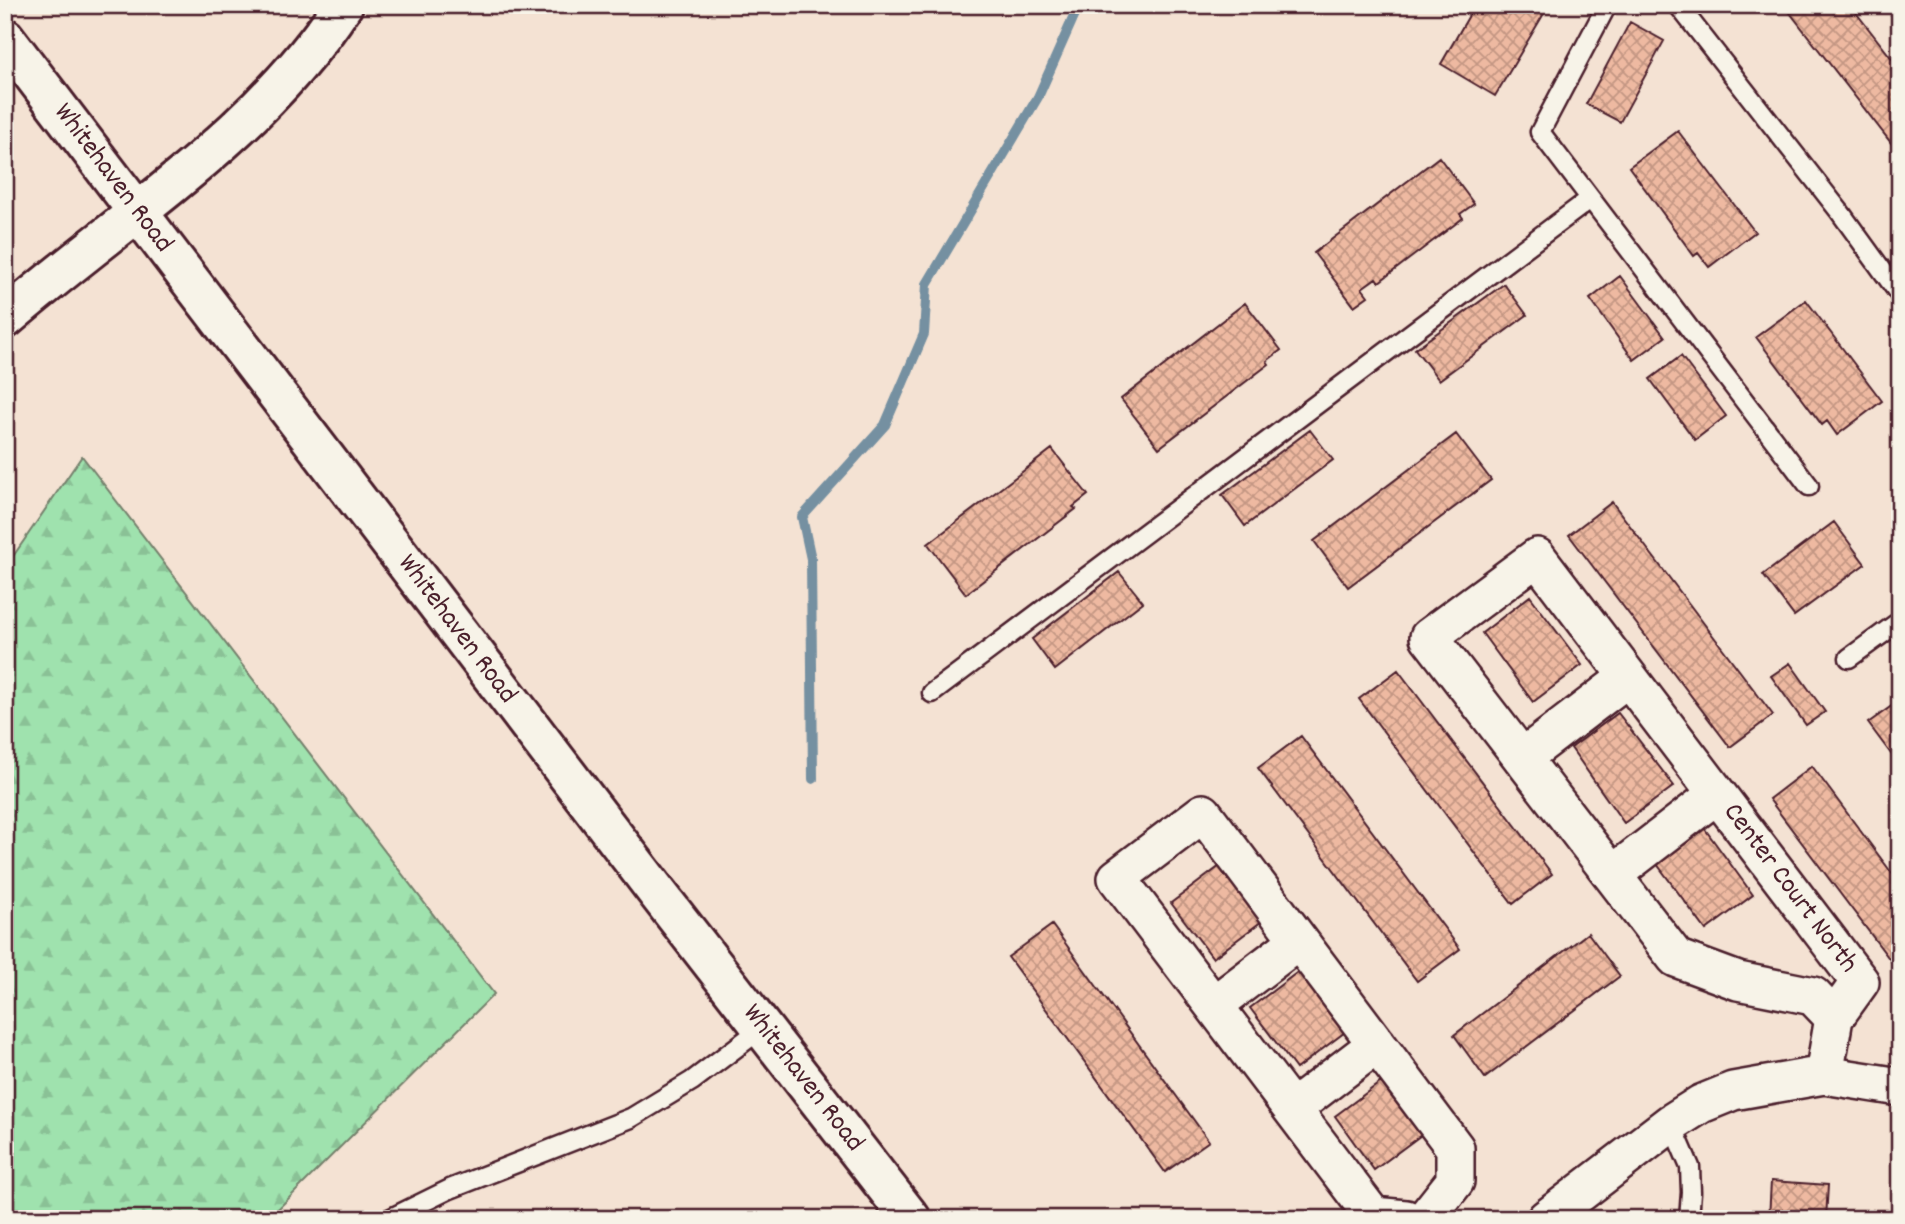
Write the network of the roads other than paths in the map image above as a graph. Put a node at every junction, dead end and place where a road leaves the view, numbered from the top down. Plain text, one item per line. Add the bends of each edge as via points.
1 (343, 5) edge
2 (1607, 5) edge
3 (1678, 5) edge
4 (9, 43) edge
5 (1590, 199) junction
6 (136, 211) junction
7 (1900, 295) edge
8 (5, 319) edge
9 (1809, 486) dead end
10 (1900, 621) edge
11 (1849, 658) dead end
12 (1628, 677) junction
13 (932, 693) dead end
14 (1522, 758) junction
15 (1717, 794) junction
16 (1612, 875) junction
17 (1298, 942) junction
18 (1214, 1005) junction
19 (1834, 1018) junction
20 (762, 1028) junction
21 (1377, 1044) junction
22 (1824, 1075) junction
23 (1900, 1087) edge
24 (1292, 1109) junction
25 (1671, 1123) junction
26 (389, 1219) edge
27 (911, 1219) edge
28 (1406, 1219) edge
29 (1425, 1219) edge
30 (1546, 1219) edge
31 (1689, 1219) edge

1 - 6 main road via 299,66 249,118
2 - 5 lane via 1540,132
3 - 7 lane
4 - 6 main road, Whitehaven Road
5 - 9 lane
5 - 13 lane
6 - 8 main road
6 - 20 main road, Whitehaven Road
10 - 11 lane
12 - 14 street
12 - 14 street, Center Court North via 1537,557 1429,637
12 - 15 street, Center Court North
14 - 16 street, Center Court North
15 - 16 street, Center Court North
15 - 19 street, Center Court North via 1860,982
16 - 19 street, Center Court North via 1676,958 1738,981 1813,996
17 - 18 street
17 - 18 street via 1203,813 1117,878
17 - 21 street
18 - 24 street
19 - 22 street, Center Court North
20 - 26 lane via 631,1118 450,1189
20 - 27 main road, Whitehaven Road
21 - 24 street
21 - 29 street via 1455,1148 1455,1181
22 - 23 street
22 - 25 street via 1733,1091
24 - 28 street via 1373,1216
25 - 30 street
25 - 31 lane via 1690,1167

